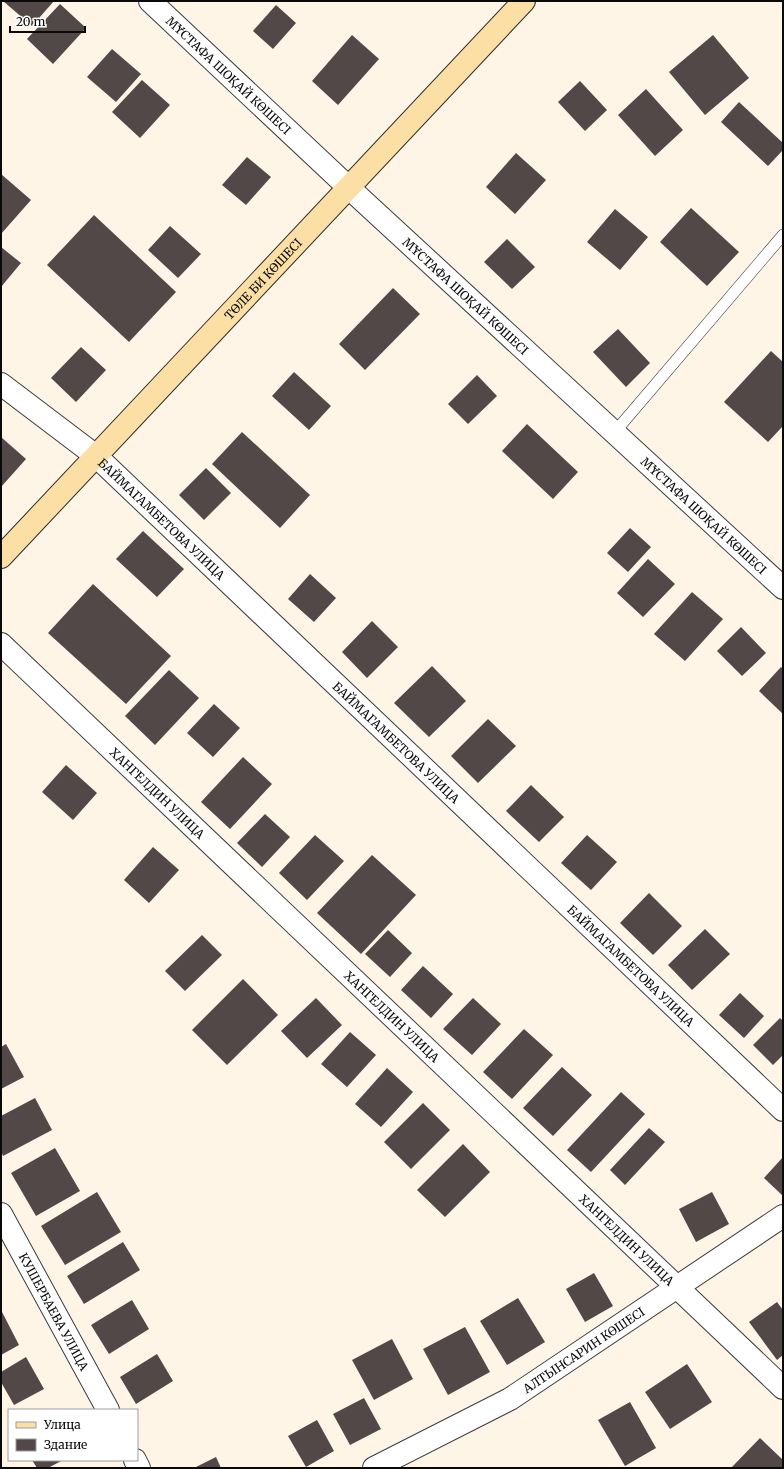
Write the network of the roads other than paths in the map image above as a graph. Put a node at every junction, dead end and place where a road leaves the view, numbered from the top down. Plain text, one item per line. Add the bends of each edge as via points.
1 (150, 1) edge
2 (524, 1) edge
3 (348, 188) junction
4 (783, 235) edge
5 (1, 384) edge
6 (614, 433) junction
7 (96, 456) junction
8 (1, 557) edge
9 (783, 588) edge
10 (1, 644) edge
11 (783, 1110) edge
12 (1, 1214) edge
13 (783, 1216) edge
14 (677, 1287) junction
15 (783, 1388) edge
16 (107, 1409) edge
17 (374, 1468) edge

1 - 3 street, МҰСТАФА ШОҚАЙ КӨШЕСІ
2 - 3 street, ТӨЛЕ БИ КӨШЕСІ
3 - 6 street, МҰСТАФА ШОҚАЙ КӨШЕСІ
3 - 7 street, ТӨЛЕ БИ КӨШЕСІ
4 - 6 lane
5 - 7 street, БАЙМАГАМБЕТОВА УЛИЦА
6 - 9 street, МҰСТАФА ШОҚАЙ КӨШЕСІ
7 - 8 street, ТӨЛЕ БИ КӨШЕСІ
7 - 11 street, БАЙМАГАМБЕТОВА УЛИЦА
10 - 14 street, ХАНГЕЛДИН УЛИЦА
12 - 16 street, КУШЕРБАЕВА УЛИЦА
13 - 14 street, АЛТЫНСАРИН КӨШЕСІ
14 - 15 street, ХАНГЕЛДИН УЛИЦА
14 - 17 street, АЛТЫНСАРИН КӨШЕСІ via 510,1399

